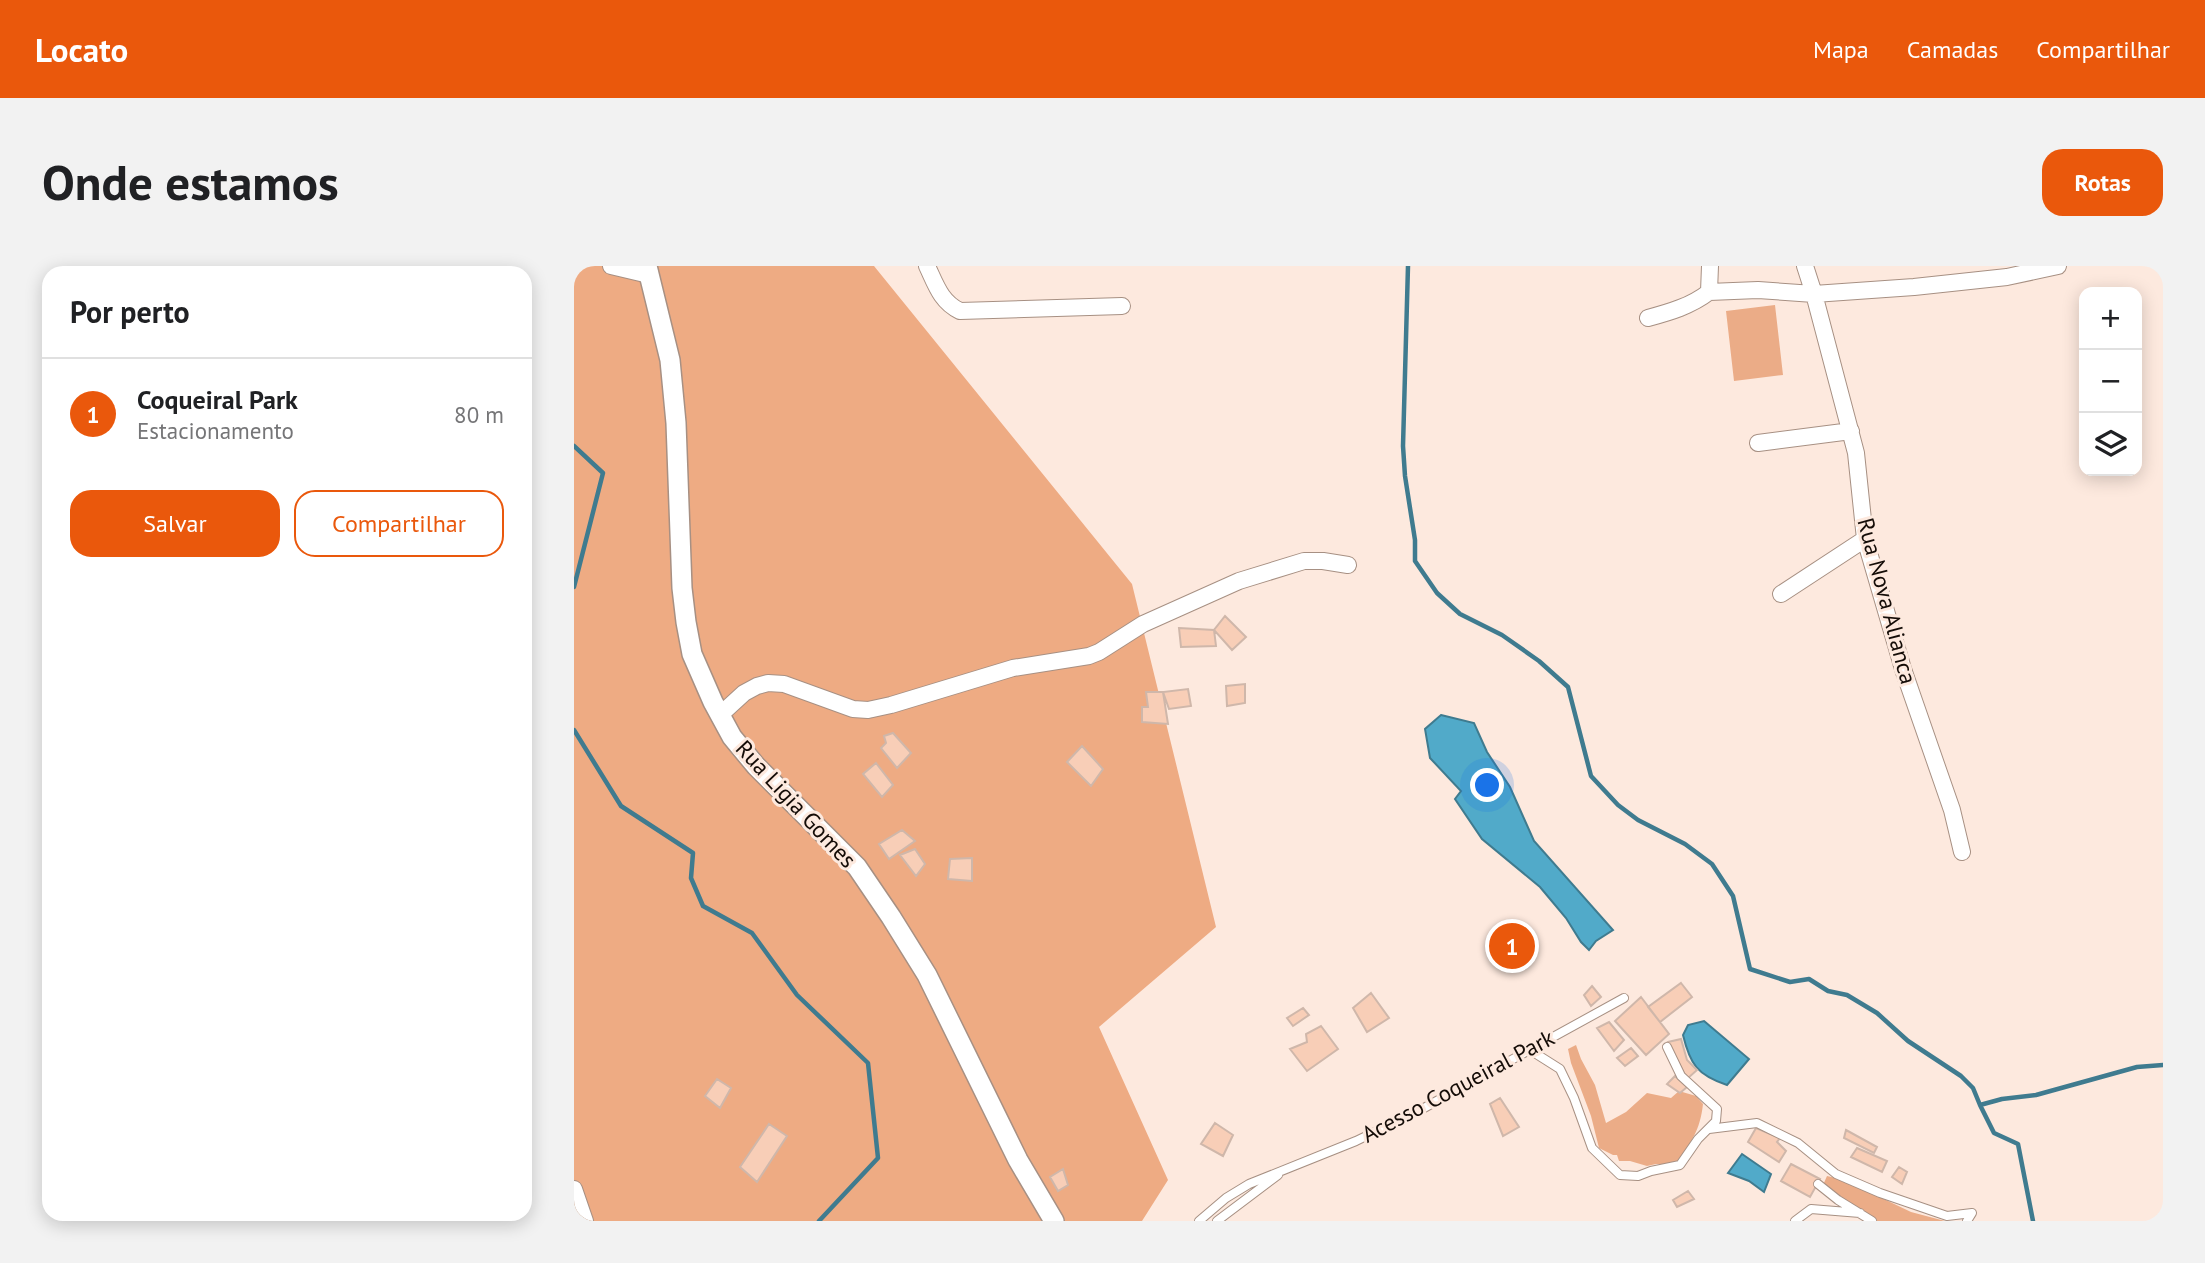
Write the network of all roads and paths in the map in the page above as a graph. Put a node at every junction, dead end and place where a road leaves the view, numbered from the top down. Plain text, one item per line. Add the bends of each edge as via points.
1 (611, 266) edge
2 (927, 266) edge
3 (1710, 266) edge
4 (1805, 266) edge
5 (2058, 266) edge
6 (648, 271) edge
7 (1709, 292) junction
8 (1814, 293) junction
9 (1122, 306) dead end
10 (1648, 318) dead end
11 (1851, 431) junction
12 (1758, 443) dead end
13 (1865, 539) junction
14 (1348, 565) dead end
15 (1781, 594) dead end
16 (720, 715) junction
17 (1962, 852) dead end
18 (1624, 998) dead end
19 (1667, 1047) dead end
20 (1530, 1050) junction
21 (1709, 1129) junction
22 (1288, 1167) junction
23 (1818, 1184) dead end
24 (574, 1189) edge
25 (1860, 1213) junction
26 (585, 1221) edge
27 (1054, 1221) edge
28 (1199, 1221) edge
29 (1217, 1221) edge
30 (1795, 1221) edge
31 (1872, 1221) edge
32 (1967, 1221) edge

1 - 6 street
2 - 9 street via 942,297 961,311
3 - 7 street
4 - 8 street, Rua Nova Alianca
5 - 8 street via 1959,284
6 - 16 street, Rua Ligia Gomes via 670,360 686,622 692,654
7 - 8 street
7 - 10 street
8 - 11 street, Rua Nova Alianca
11 - 12 street
11 - 13 street, Rua Nova Alianca
13 - 15 street
13 - 17 street, Rua Nova Alianca
14 - 16 street via 1304,561 1273,569 1155,618 1088,656 1013,668 891,705 853,709 784,684 768,683 744,693
16 - 27 street, Rua Ligia Gomes via 756,766 857,867 891,917 927,975 1018,1160
18 - 20 lane, Acesso Coqueiral Park
19 - 21 lane via 1681,1076 1717,1109 1716,1121
20 - 21 lane via 1560,1069 1592,1148 1620,1175 1638,1176 1680,1165
20 - 22 lane, Acesso Coqueiral Park via 1424,1108
21 - 32 lane via 1757,1122 1798,1143 1836,1174 1947,1216 1972,1213
22 - 28 lane, Acesso Coqueiral Park via 1248,1184
22 - 29 lane, Acesso Coqueiral Park
23 - 25 lane
24 - 26 street
25 - 30 lane via 1811,1209
25 - 31 lane

